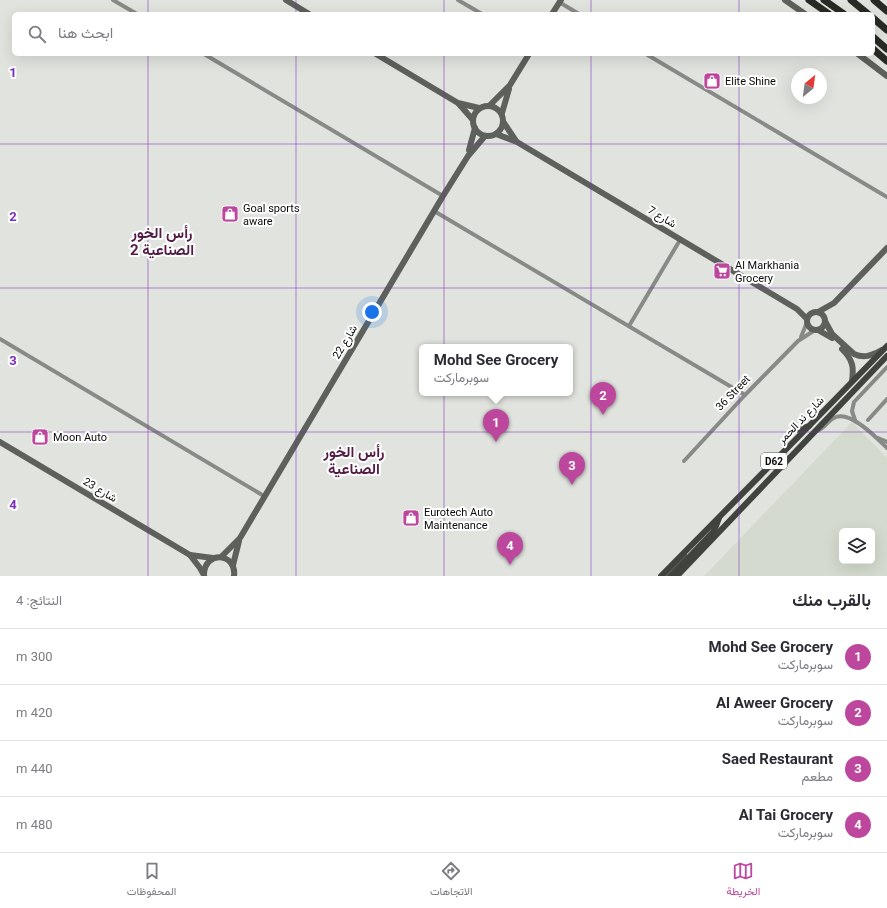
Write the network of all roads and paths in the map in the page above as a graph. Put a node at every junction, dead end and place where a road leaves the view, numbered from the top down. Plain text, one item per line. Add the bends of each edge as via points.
1 (113, 0) edge
2 (286, 0) edge
3 (458, 0) edge
4 (785, 0) edge
5 (809, 0) edge
6 (824, 0) edge
7 (851, 0) edge
8 (874, 0) edge
9 (560, 1) edge
10 (887, 11) edge
11 (134, 12) edge
12 (306, 12) edge
13 (479, 12) edge
14 (553, 12) edge
15 (576, 12) edge
16 (803, 12) edge
17 (826, 12) edge
18 (841, 12) edge
19 (866, 12) edge
20 (875, 20) edge
21 (887, 30) edge
22 (875, 39) edge
23 (887, 49) edge
24 (875, 51) edge
25 (207, 56) edge
26 (379, 56) edge
27 (528, 56) edge
28 (649, 56) edge
29 (861, 56) edge
30 (887, 60) edge
31 (887, 76) edge
32 (510, 85) junction
33 (458, 103) junction
34 (490, 105) junction
35 (479, 108) junction
36 (502, 114) junction
37 (473, 120) junction
38 (504, 123) junction
39 (475, 128) junction
40 (496, 134) junction
41 (485, 136) junction
42 (517, 142) junction
43 (468, 156) junction
44 (443, 196) junction
45 (887, 197) edge
46 (434, 211) junction
47 (680, 240) junction
48 (887, 248) edge
49 (834, 303) junction
50 (797, 309) junction
51 (816, 311) junction
52 (825, 320) junction
53 (807, 321) junction
54 (629, 326) junction
55 (816, 330) junction
56 (0, 339) edge
57 (798, 341) junction
58 (885, 348) edge
59 (887, 356) edge
60 (887, 367) edge
61 (852, 381) junction
62 (745, 395) junction
63 (887, 399) edge
64 (855, 420) junction
65 (868, 420) dead end
66 (810, 426) junction
67 (793, 431) dead end
68 (816, 431) junction
69 (872, 435) junction
70 (0, 442) edge
71 (887, 442) edge
72 (887, 448) edge
73 (684, 461) dead end
74 (264, 496) junction
75 (719, 517) junction
76 (240, 538) junction
77 (686, 550) junction
78 (190, 555) junction
79 (221, 557) junction
80 (213, 558) junction
81 (233, 565) junction
82 (235, 575) edge
83 (204, 576) edge
84 (661, 576) edge
85 (666, 576) edge
86 (671, 576) edge
87 (678, 576) edge

1 - 11 street
2 - 12 street
3 - 13 street
4 - 16 street
5 - 17 highway
6 - 18 highway
7 - 19 highway
8 - 10 highway
9 - 14 street
9 - 15 street
20 - 21 highway
22 - 23 highway
24 - 30 highway
25 - 44 street
26 - 33 street
27 - 32 street
28 - 45 street
29 - 31 street
32 - 34 street
32 - 36 street
33 - 35 street
33 - 37 street
34 - 35 street
34 - 36 street
35 - 37 street
36 - 38 street
37 - 39 street
38 - 40 street
38 - 42 street
39 - 41 street
39 - 43 street, شارع 22
40 - 41 street
40 - 42 street
41 - 43 street, شارع 22
42 - 47 street, شارع 7
43 - 44 street, شارع 22
44 - 46 street, شارع 22
46 - 54 street
46 - 74 street, شارع 22
47 - 50 street, شارع 7
47 - 54 street
48 - 49 street
49 - 51 street
49 - 52 street
50 - 51 street, شارع 7
50 - 53 street, شارع 7
51 - 52 street via 821,313
51 - 53 street
52 - 55 street via 823,327
52 - 58 street via 832,334 858,356 867,357
53 - 55 street via 810,328
53 - 57 street, 36 Street
54 - 62 street
55 - 57 street, 36 Street
55 - 61 street via 830,336 849,356 853,367
56 - 74 street
57 - 62 street, 36 Street
58 - 61 main road, شارع ند الحمر / D62
59 - 68 main road, شارع ند الحمر / D62
60 - 64 street via 854,402 852,411
61 - 66 main road, شارع ند الحمر / D62
62 - 73 street, 36 Street
63 - 65 street
64 - 68 street via 839,416
64 - 69 street
66 - 67 main road
66 - 75 main road, شارع ند الحمر / D62
68 - 87 main road, شارع ند الحمر / D62
69 - 71 street
69 - 72 street
70 - 78 street, شارع 23
74 - 76 street, شارع 22
75 - 77 main road, شارع ند الحمر / D62
75 - 86 main road via 713,532
76 - 79 street, شارع 22
76 - 81 street, شارع 22
77 - 84 main road, شارع ند الحمر / D62
77 - 85 street via 683,558
78 - 80 street, شارع 23
78 - 83 street, شارع 23
79 - 80 street, شارع 23
79 - 81 street
80 - 83 street via 207,562
81 - 82 street

